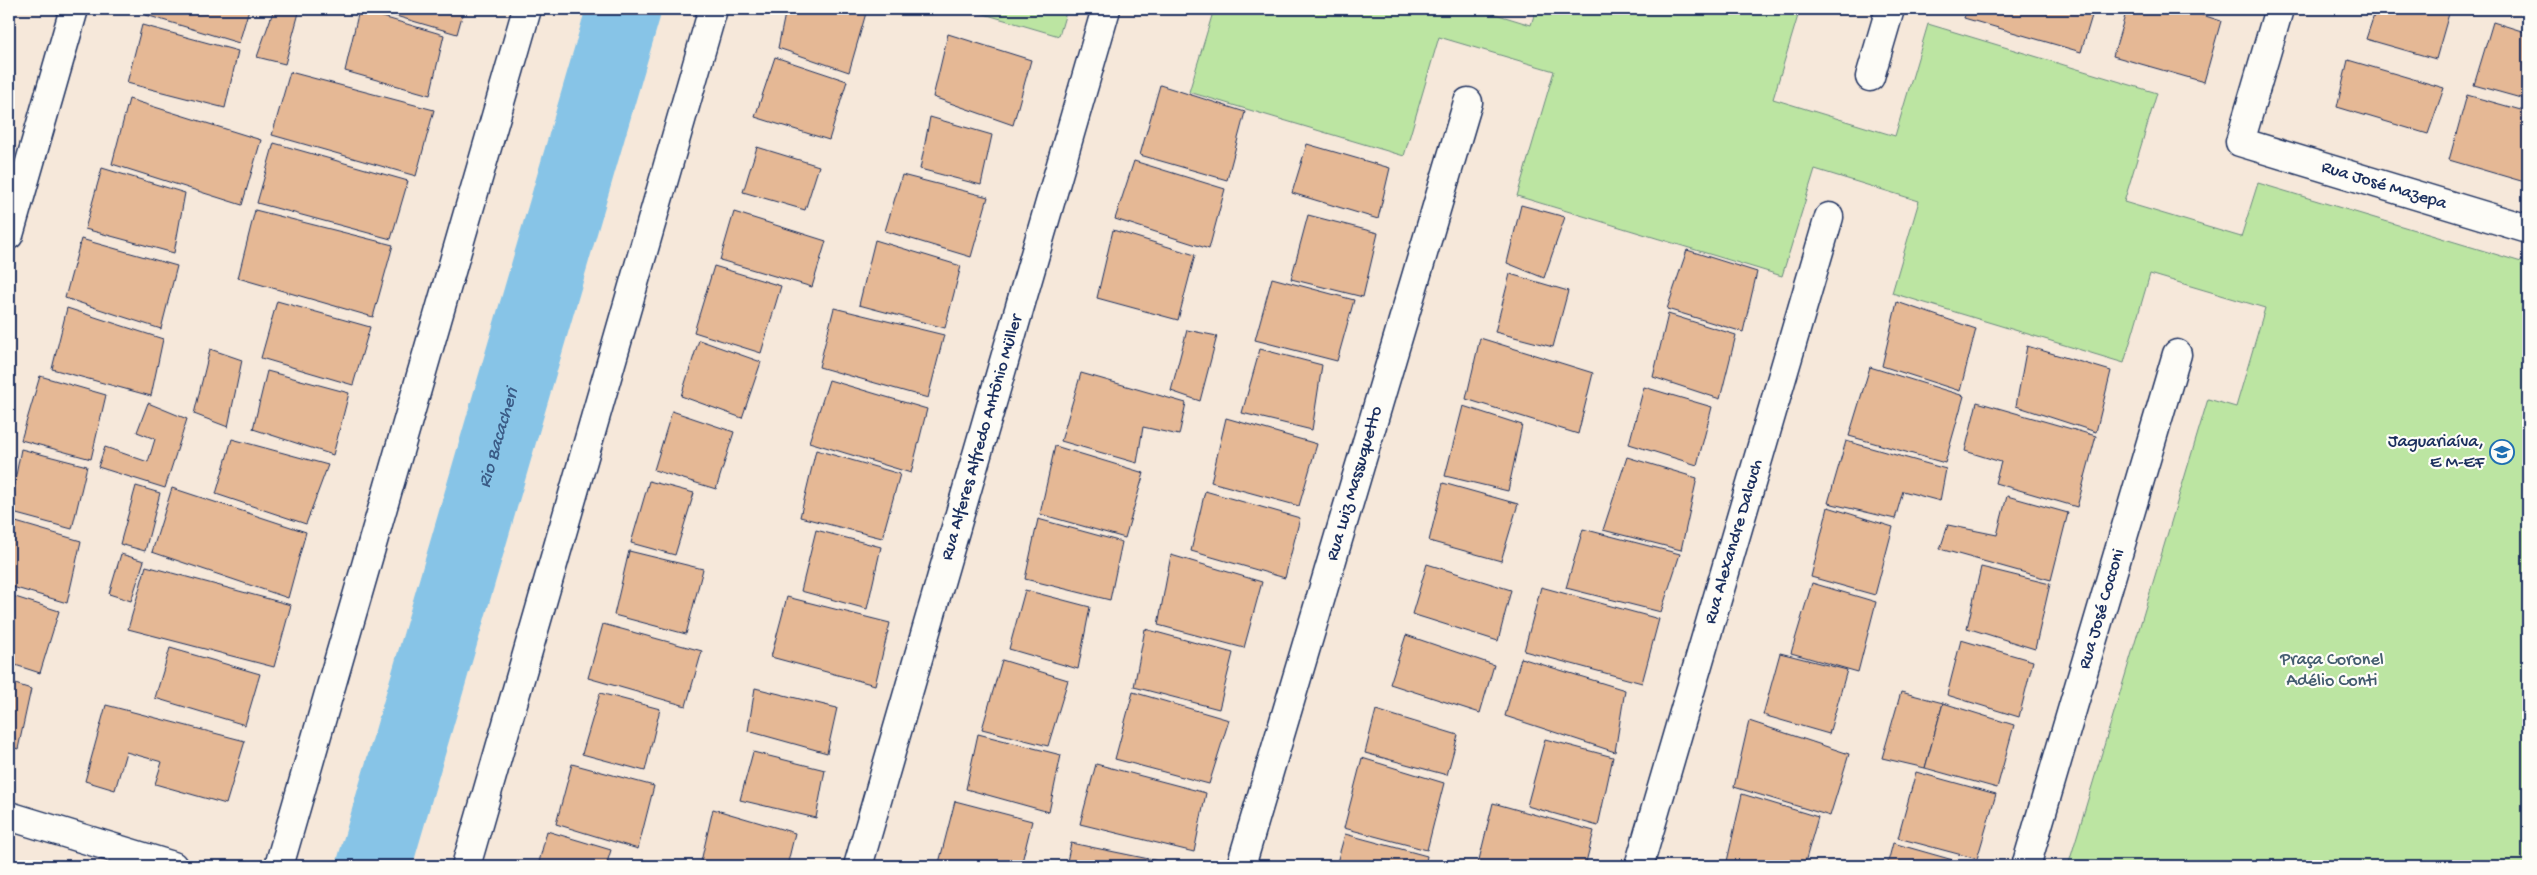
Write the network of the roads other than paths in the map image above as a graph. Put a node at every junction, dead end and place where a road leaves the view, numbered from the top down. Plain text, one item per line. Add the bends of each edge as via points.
1 (74, 9) edge
2 (527, 9) edge
3 (713, 9) edge
4 (1106, 9) edge
5 (1890, 9) edge
6 (2279, 9) edge
7 (1870, 77) dead end
8 (1468, 102) dead end
9 (1829, 217) dead end
10 (2528, 229) edge
11 (9, 235) edge
12 (2178, 354) dead end
13 (9, 816) edge
14 (173, 866) edge
15 (279, 866) edge
16 (466, 866) edge
17 (858, 866) edge
18 (1241, 866) edge
19 (1639, 866) edge
20 (2026, 866) edge

1 - 11 street
2 - 15 street
3 - 16 street
4 - 17 street, Rua Alferes Alfredo Antônio Müller
5 - 7 street
6 - 10 street, Rua José Mazepa via 2240,142
8 - 18 street, Rua Luiz Massuquetto
9 - 19 street, Rua Alexandre Dalcuch
12 - 20 street, Rua José Cocconi
13 - 14 street

